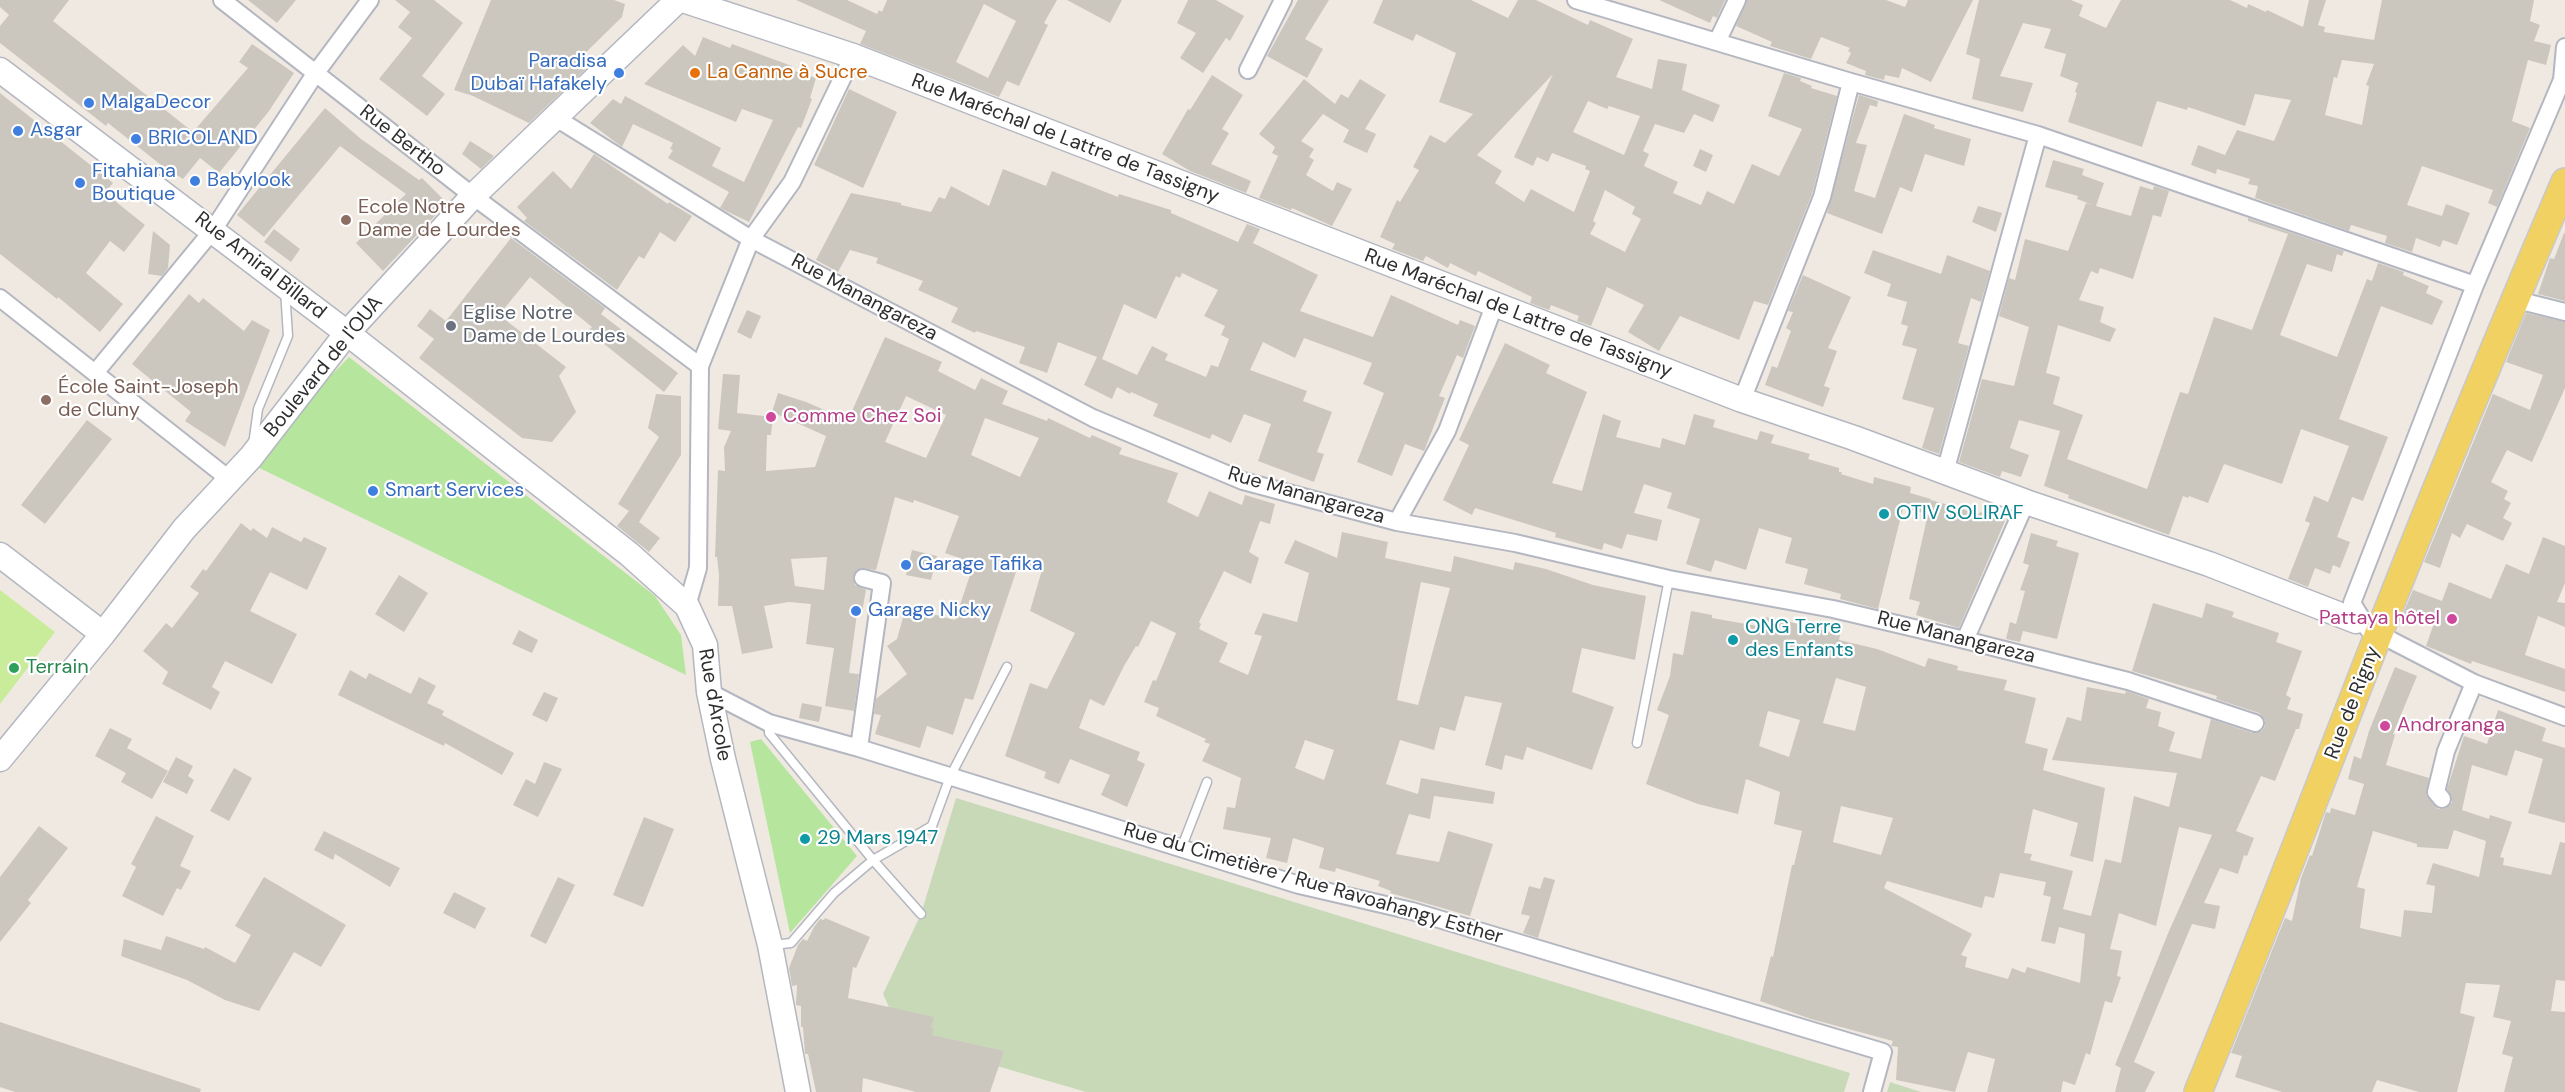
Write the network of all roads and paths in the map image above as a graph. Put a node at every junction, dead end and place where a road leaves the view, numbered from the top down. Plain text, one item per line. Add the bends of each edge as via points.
1 (222, 0) edge
2 (370, 0) edge
3 (678, 0) edge
4 (683, 0) edge
5 (1283, 0) edge
6 (1576, 0) edge
7 (1737, 0) edge
8 (1717, 42) junction
9 (2565, 47) edge
10 (853, 56) junction
11 (0, 70) edge
12 (1248, 70) dead end
13 (315, 74) junction
14 (1851, 82) junction
15 (556, 118) junction
16 (2038, 135) junction
17 (2565, 182) edge
18 (473, 196) junction
19 (213, 230) junction
20 (751, 238) junction
21 (2475, 285) junction
22 (284, 287) junction
23 (0, 298) edge
24 (2513, 299) junction
25 (1494, 306) junction
26 (2565, 312) edge
27 (347, 333) junction
28 (700, 366) junction
29 (95, 373) junction
30 (1742, 400) junction
31 (251, 457) junction
32 (1945, 472) junction
33 (230, 479) junction
34 (2026, 502) junction
35 (1397, 522) junction
36 (0, 555) edge
37 (863, 579) dead end
38 (1669, 579) junction
39 (687, 606) junction
40 (2368, 628) junction
41 (103, 634) junction
42 (1965, 640) junction
43 (1007, 667) dead end
44 (2474, 683) junction
45 (710, 692) junction
46 (2565, 717) edge
47 (770, 723) junction
48 (2255, 723) dead end
49 (1637, 743) dead end
50 (859, 748) junction
51 (0, 759) edge
52 (950, 777) junction
53 (1207, 782) dead end
54 (2442, 799) dead end
55 (1181, 849) junction
56 (873, 860) junction
57 (921, 914) dead end
58 (770, 945) junction
59 (798, 1092) edge
60 (1872, 1092) edge
61 (2198, 1092) edge

1 - 13 street, Rue Bertho
2 - 13 street
3 - 15 street, Boulevard de l'OUA
4 - 10 street, Rue Maréchal de Lattre de Tassigny
5 - 12 street
6 - 8 street
7 - 8 street
8 - 14 street
9 - 21 street via 2562,80
10 - 20 street via 792,182
10 - 25 street, Rue Maréchal de Lattre de Tassigny
11 - 19 street, Rue Amiral Billard
13 - 18 street, Rue Bertho
13 - 19 street
14 - 16 street
14 - 30 street via 1822,197
15 - 18 street, Boulevard de l'OUA
15 - 20 street, Rue Manangareza
16 - 21 street
16 - 32 street
17 - 24 main road, Rue de Rigny
18 - 27 street, Boulevard de l'OUA
18 - 28 street, Rue Bertho
19 - 22 street, Rue Amiral Billard
19 - 29 street
20 - 28 street
20 - 35 street, Rue Manangareza via 1093,418 1243,481
21 - 40 street via 2352,603
22 - 27 street, Rue Amiral Billard
22 - 31 lane via 288,336 258,410
23 - 29 street
24 - 26 street
24 - 40 main road, Rue de Rigny
25 - 30 street, Rue Maréchal de Lattre de Tassigny
25 - 35 street via 1447,431
27 - 31 street, Boulevard de l'OUA
27 - 39 street, Rue d'Arcole via 629,554
28 - 39 street via 698,568
29 - 33 street
30 - 32 street, Rue Maréchal de Lattre de Tassigny
31 - 33 street, Boulevard de l'OUA
32 - 34 street, Rue Maréchal de Lattre de Tassigny
33 - 41 street, Boulevard de l'OUA via 184,529
34 - 40 street, Rue Maréchal de Lattre de Tassigny via 2209,564
34 - 42 street
35 - 38 street, Rue Manangareza via 1515,543
36 - 41 street
37 - 50 street via 882,583
38 - 42 street, Rue Manangareza via 1843,611
38 - 49 lane
39 - 45 street, Rue d'Arcole via 705,645
40 - 44 street
40 - 61 main road, Rue de Rigny via 2306,827
41 - 51 street, Boulevard de l'OUA
42 - 48 street, Rue Manangareza via 2128,681
43 - 52 lane
44 - 46 street
44 - 54 street via 2446,751 2436,792
45 - 47 street, Rue du Cimetière / Rue Ravoahangy Esther
45 - 58 street, Rue d'Arcole
47 - 50 street, Rue du Cimetière / Rue Ravoahangy Esther
47 - 56 lane via 769,733
50 - 52 street, Rue du Cimetière / Rue Ravoahangy Esther
52 - 55 street, Rue du Cimetière / Rue Ravoahangy Esther
52 - 56 lane via 932,826
53 - 55 lane
55 - 60 street, Rue du Cimetière / Rue Ravoahangy Esther via 1299,885 1423,914 1883,1052
56 - 57 lane
56 - 58 lane via 834,893 791,943
58 - 59 street, Rue d'Arcole

